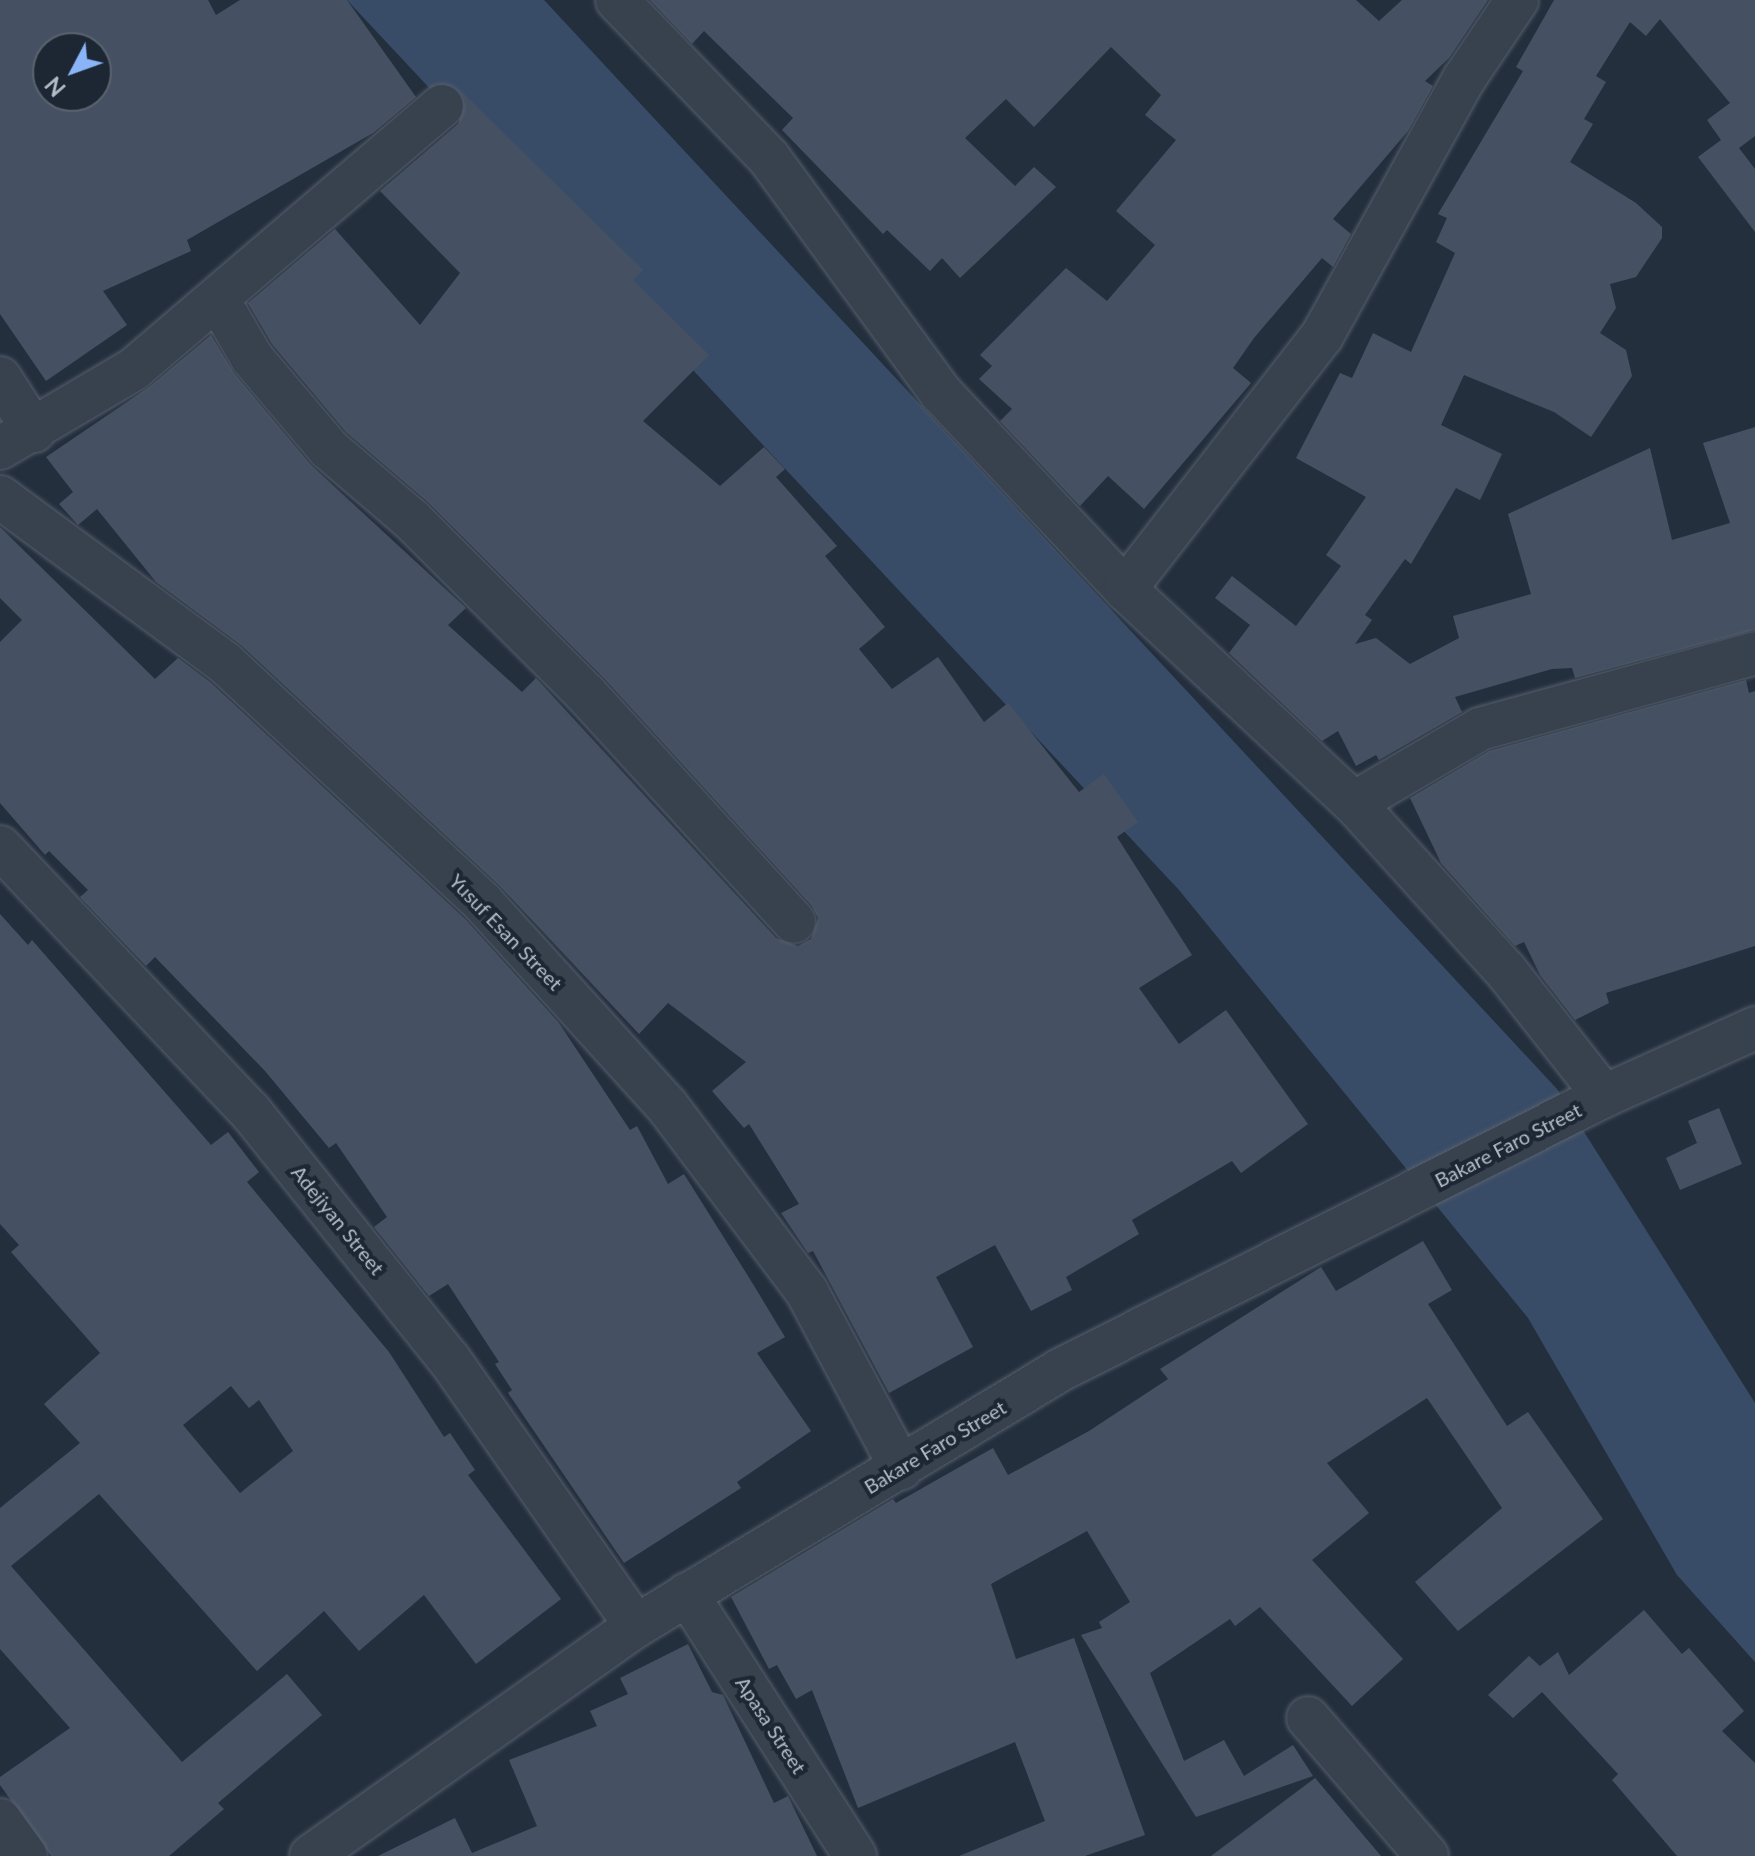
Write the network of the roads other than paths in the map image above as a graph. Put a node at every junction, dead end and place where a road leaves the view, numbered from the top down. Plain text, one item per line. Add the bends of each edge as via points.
1 (617, 0) edge
2 (1517, 0) edge
3 (442, 106) dead end
4 (219, 301) junction
5 (0, 378) edge
6 (17, 440) edge
7 (0, 497) edge
8 (1125, 589) junction
9 (1755, 653) edge
10 (1354, 803) junction
11 (0, 847) edge
12 (794, 922) dead end
13 (1755, 1028) edge
14 (1600, 1098) junction
15 (901, 1468) junction
16 (687, 1594) junction
17 (636, 1626) junction
18 (1308, 1718) dead end
19 (0, 1820) edge
20 (26, 1856) edge
21 (311, 1856) edge
22 (855, 1856) edge
23 (1427, 1856) edge

1 - 8 street via 769,158 941,393
2 - 8 street via 1464,79 1322,336
3 - 4 street
4 - 6 street via 134,369
4 - 12 street via 252,358 329,449 412,520 587,695
5 - 6 street
7 - 15 street, Yusuf Esan Street via 225,663 483,903 667,1106 807,1292
8 - 10 street
9 - 10 street via 1480,729
10 - 14 street via 1506,971
11 - 17 street, Adejiyan Street via 250,1111 449,1359
13 - 14 street, Bakare Faro Street
14 - 15 street, Bakare Faro Street via 1060,1370
15 - 16 street, Bakare Faro Street
16 - 17 street, Bakare Faro Street
16 - 22 street, Apasa Street
17 - 21 street, Bakare Faro Street
18 - 23 street
19 - 20 street

